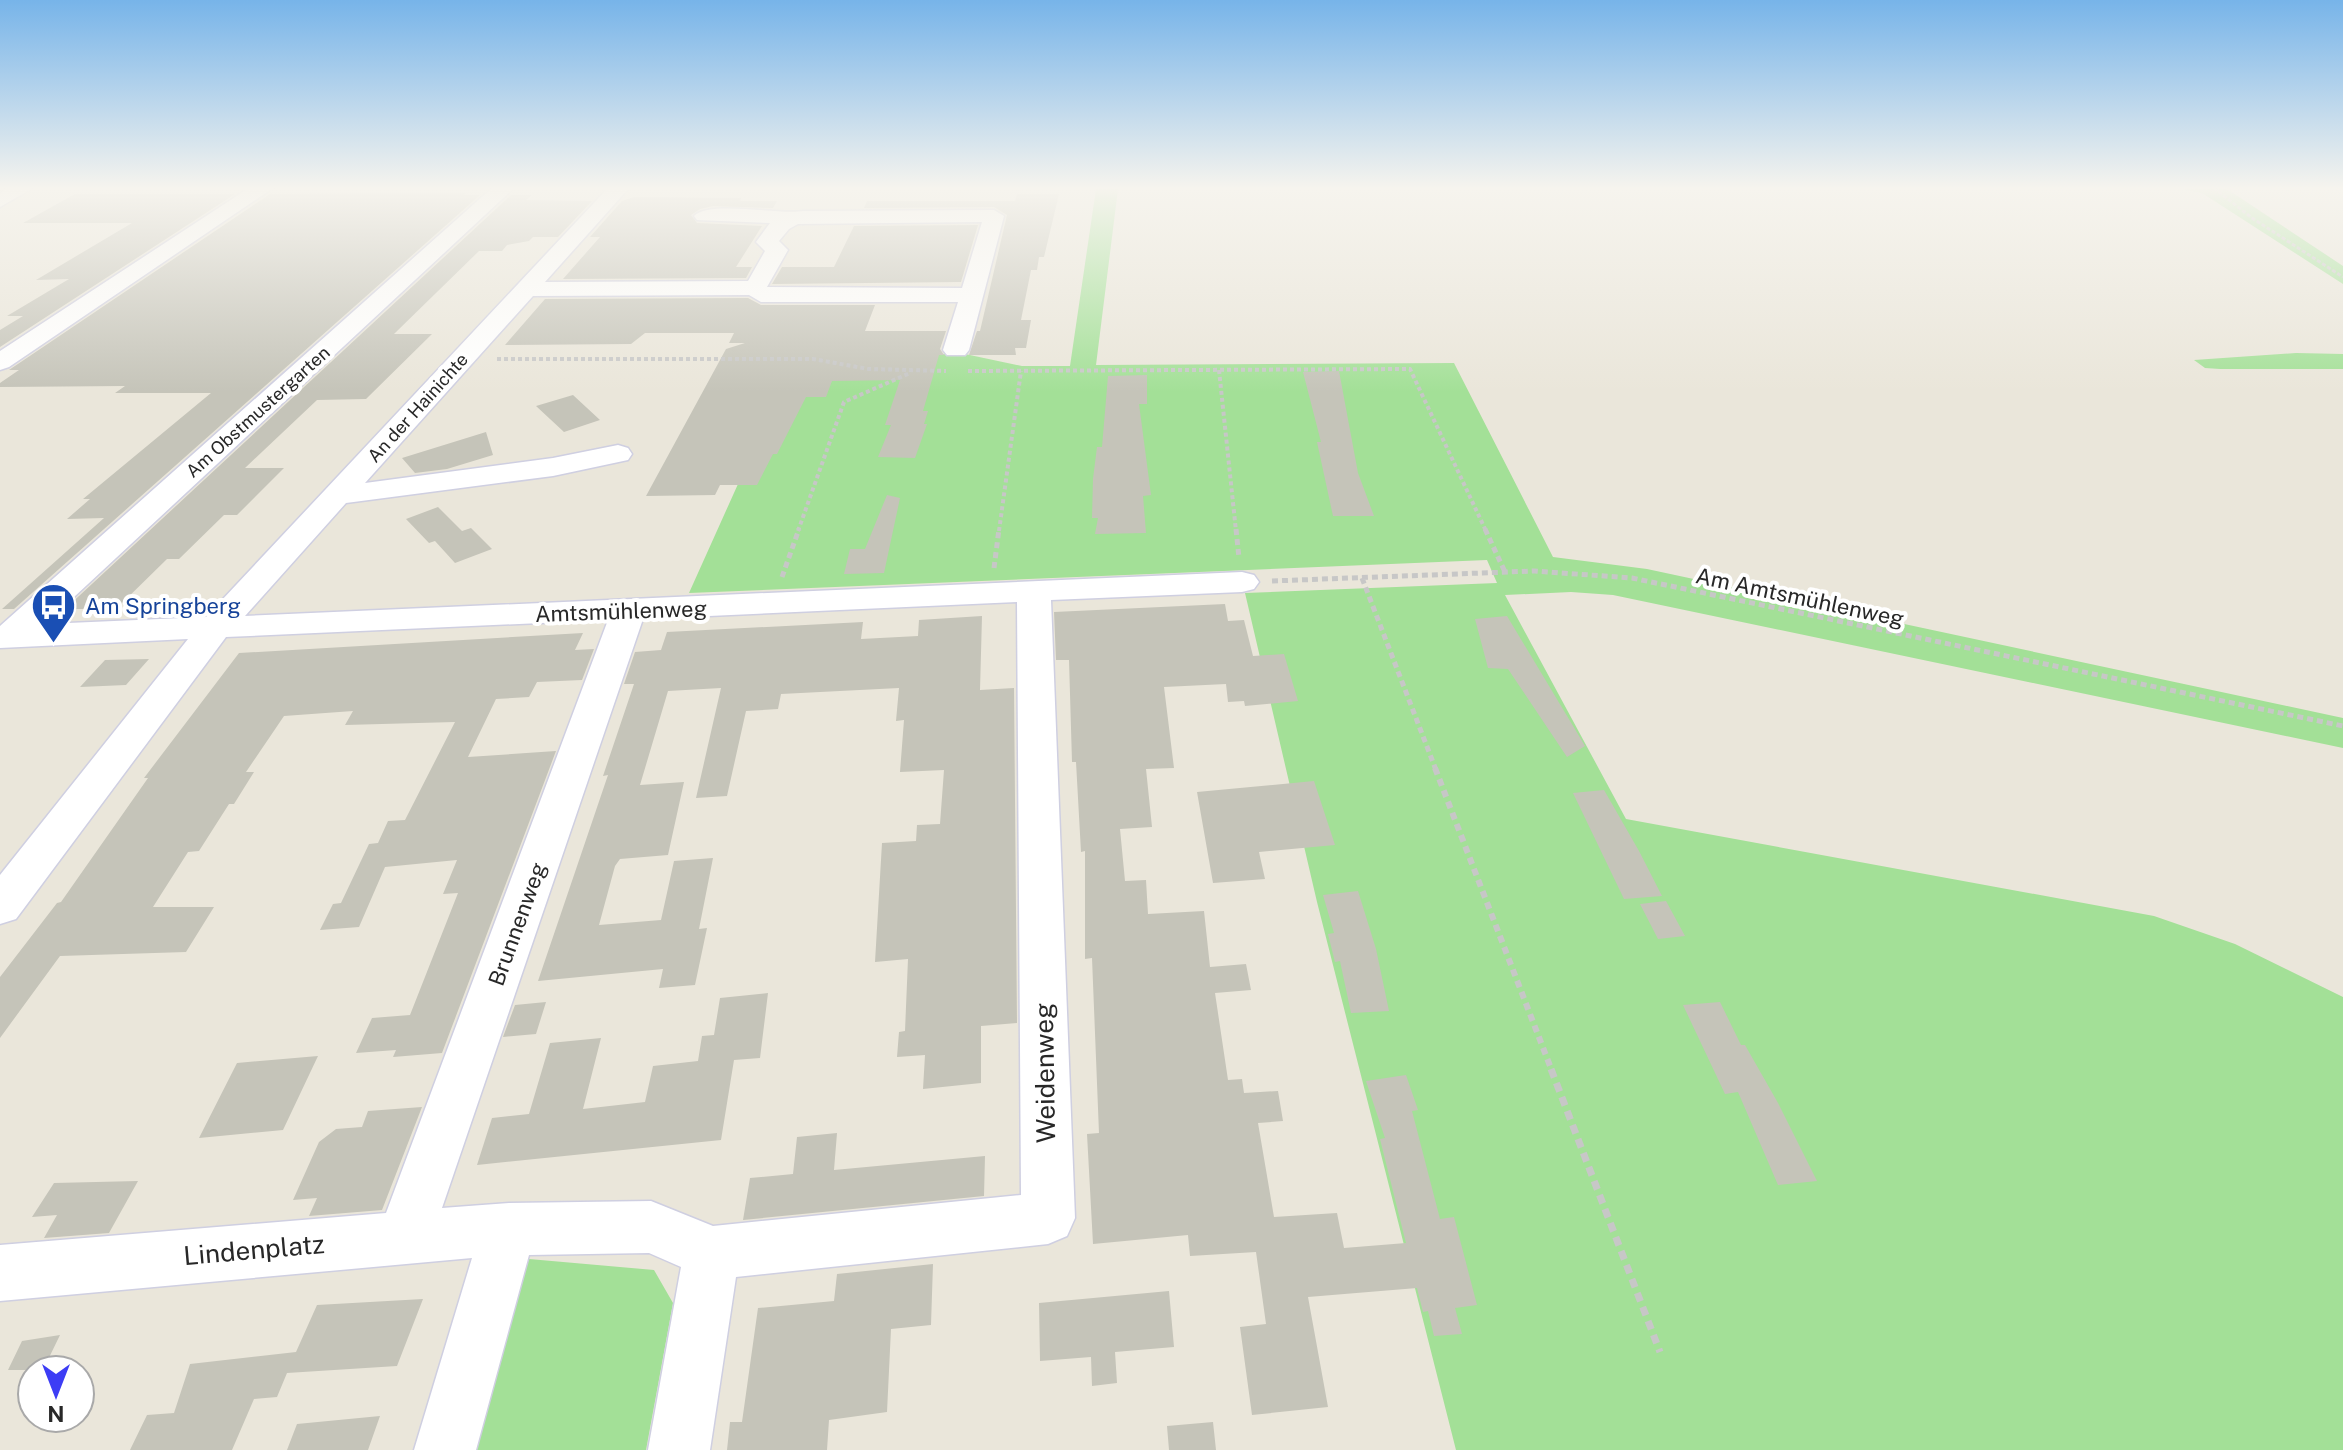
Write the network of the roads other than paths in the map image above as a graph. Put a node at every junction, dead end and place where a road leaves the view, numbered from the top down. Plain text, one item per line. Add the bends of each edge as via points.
1 (161, 256) edge
2 (429, 256) edge
3 (556, 256) edge
4 (774, 256) edge
5 (982, 256) edge
6 (755, 288) junction
7 (525, 289) junction
8 (970, 295) junction
9 (956, 350) dead end
10 (0, 362) edge
11 (618, 454) dead end
12 (339, 495) junction
13 (1242, 582) road end
14 (1012, 593) junction
15 (629, 611) junction
16 (216, 627) junction
17 (6, 636) edge
18 (0, 907) edge
19 (509, 1229) junction
20 (405, 1236) junction
21 (712, 1253) junction
22 (0, 1273) edge
23 (445, 1450) edge
24 (679, 1450) edge

1 - 10 street
2 - 17 street, Am Obstmustergarten
3 - 7 street, An der Hainichte
4 - 6 street
5 - 8 street
6 - 7 street
6 - 8 street via 761,295
7 - 12 street, An der Hainichte
8 - 9 street
11 - 12 street
12 - 16 street, An der Hainichte
13 - 14 street, Amtsmühlenweg
14 - 15 street, Amtsmühlenweg
14 - 21 street, Weidenweg via 1048,1218
15 - 16 street, Amtsmühlenweg
15 - 20 street, Brunnenweg
16 - 17 street, Amtsmühlenweg
16 - 18 street
19 - 20 street, Lindenplatz
19 - 21 street, Lindenplatz via 651,1227
19 - 23 street
20 - 22 street, Lindenplatz
21 - 24 street

